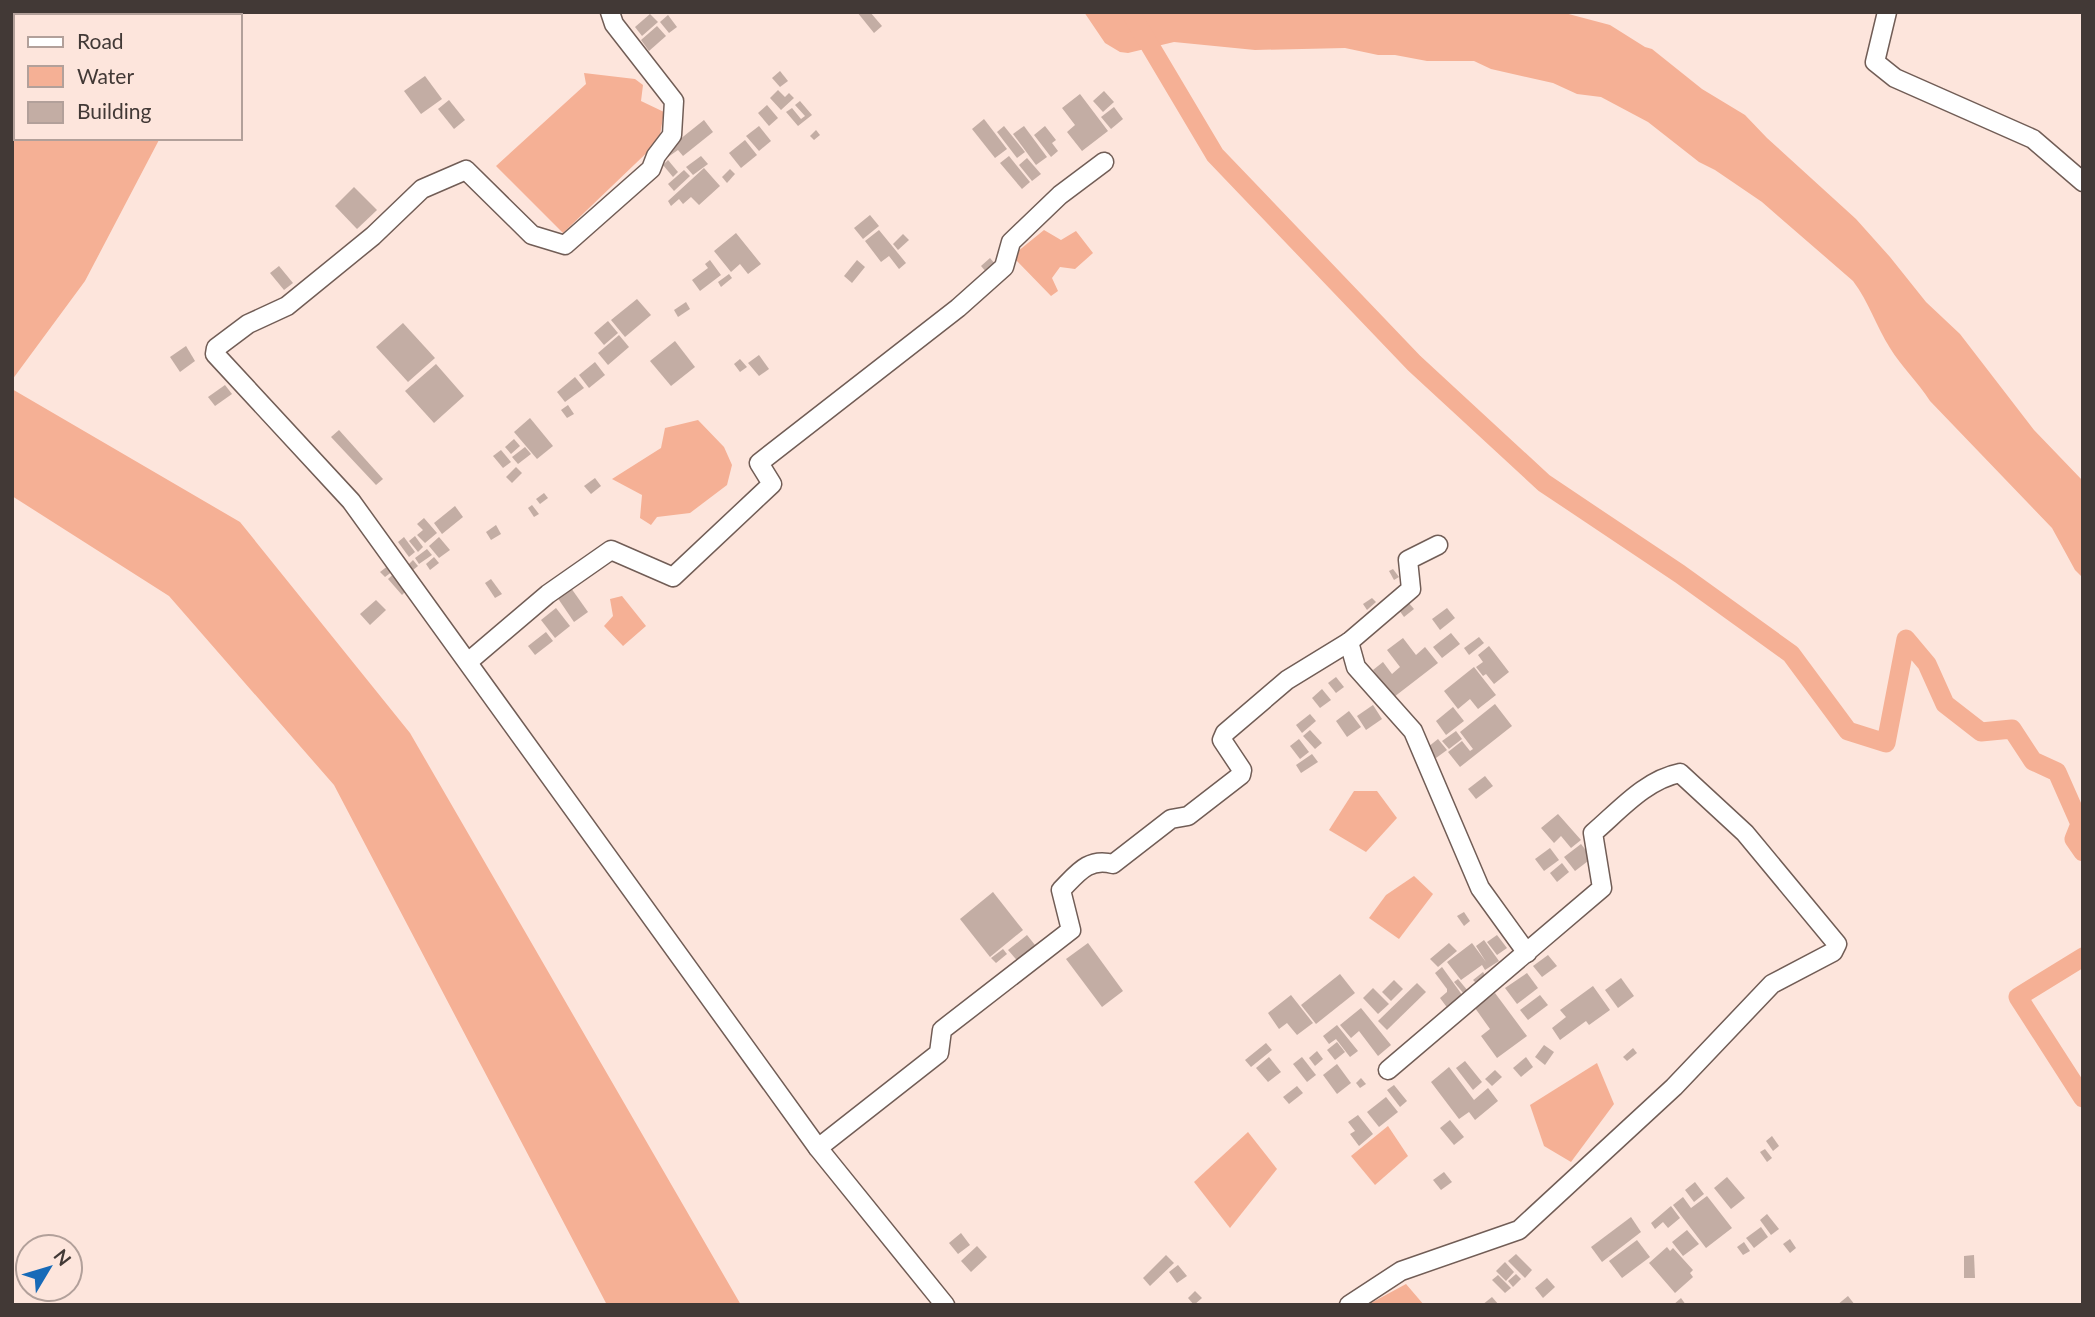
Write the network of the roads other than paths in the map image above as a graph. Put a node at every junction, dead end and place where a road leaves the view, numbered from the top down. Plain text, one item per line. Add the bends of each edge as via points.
1 (610, 12) edge
2 (1887, 12) edge
3 (1104, 162) dead end
4 (2083, 182) edge
5 (1438, 545) dead end
6 (1349, 642) junction
7 (468, 662) junction
8 (1527, 953) junction
9 (1388, 1070) dead end
10 (818, 1147) junction
11 (945, 1305) edge
12 (1349, 1305) edge

1 - 7 street via 614,24 674,101 672,135 651,169 565,245 532,235 466,170 422,189 287,306 248,324 216,348 215,354 351,501
2 - 4 street via 1875,62 1895,78 2033,139
3 - 7 street via 1060,195 1011,242 1004,267 958,308 759,463 772,484 673,577 611,550 548,594
5 - 6 street via 1408,560 1411,589
6 - 8 street via 1356,667 1413,731 1480,888
6 - 10 street via 1287,680 1225,733 1222,740 1241,775 1188,816 1171,819 1113,864 1100,860 1084,868 1061,890 1071,930 942,1030 939,1053
7 - 10 street
8 - 9 street
8 - 12 street via 1602,888 1593,833 1647,787 1680,773 1745,834 1836,944 1833,952 1772,984 1674,1087 1519,1230 1401,1271
10 - 11 street

